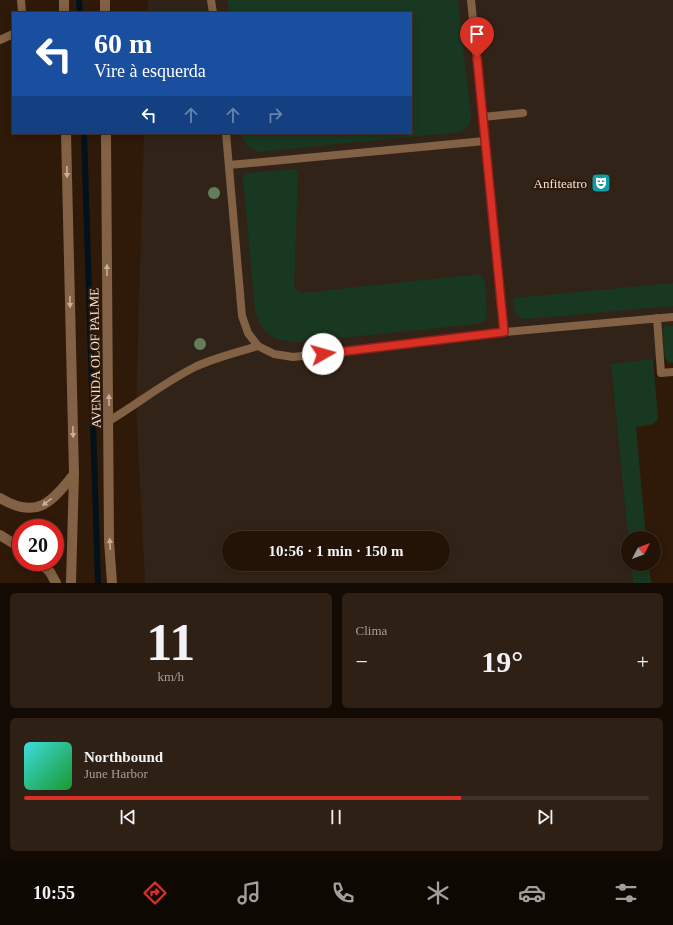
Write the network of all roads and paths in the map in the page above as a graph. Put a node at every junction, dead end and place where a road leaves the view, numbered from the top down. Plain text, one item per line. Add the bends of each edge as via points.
1 (21, 0) edge
2 (64, 0) edge
3 (105, 0) edge
4 (211, 0) edge
5 (471, 0) edge
6 (22, 12) edge
7 (64, 12) edge
8 (105, 12) edge
9 (213, 12) edge
10 (12, 34) edge
11 (0, 40) edge
12 (522, 113) dead end
13 (483, 117) junction
14 (66, 134) edge
15 (106, 134) edge
16 (226, 134) edge
17 (485, 141) junction
18 (229, 165) junction
19 (673, 317) edge
20 (657, 318) junction
21 (504, 332) junction
22 (258, 346) junction
23 (673, 372) edge
24 (109, 421) junction
25 (74, 474) junction
26 (0, 498) edge
27 (0, 535) edge
28 (12, 542) edge
29 (49, 571) edge
30 (56, 583) edge
31 (72, 583) edge
32 (112, 583) edge

1 - 6 lane
2 - 7 street
3 - 8 street
4 - 9 lane
5 - 13 lane
10 - 11 lane
12 - 13 lane
13 - 17 lane
14 -> 25 street, AVENIDA OLOF PALME
24 -> 15 street, AVENIDA OLOF PALME
16 - 18 lane
17 - 18 lane
17 - 21 lane
18 - 22 lane via 242,316 248,332
19 - 20 lane
20 - 21 lane
20 - 23 lane via 661,373
21 - 22 lane via 293,357 274,354
22 - 24 lane via 197,366
32 -> 24 street, AVENIDA OLOF PALME via 109,541
25 -> 26 street via 63,488 39,508 31,509 10,504
25 - 31 street, AVENIDA OLOF PALME
27 - 28 street
29 - 30 street

